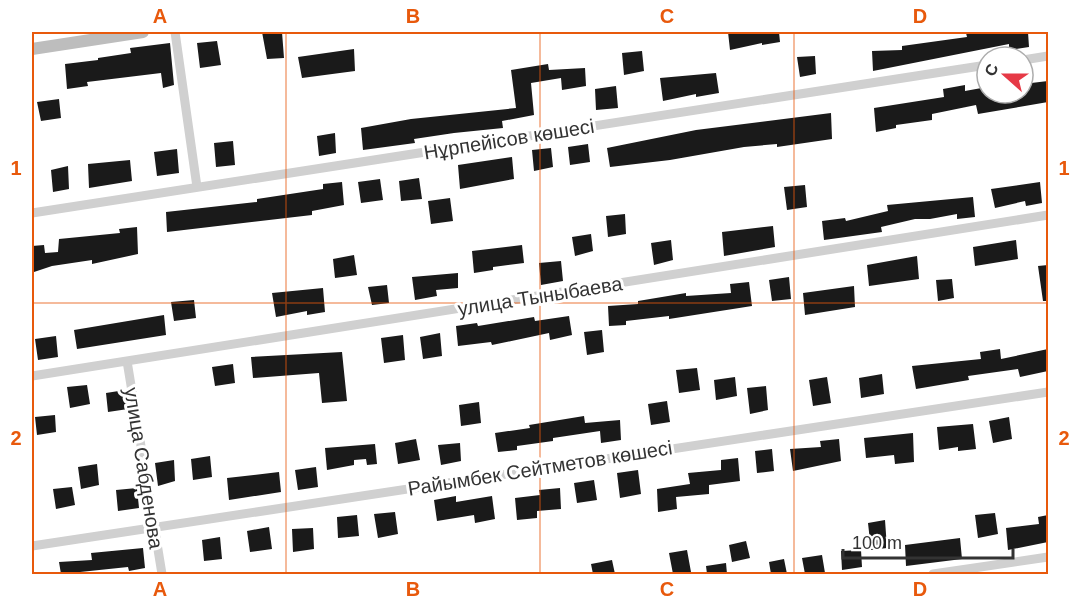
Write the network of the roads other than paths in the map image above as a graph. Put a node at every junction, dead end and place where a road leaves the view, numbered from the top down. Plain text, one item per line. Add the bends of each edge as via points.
1 (143, 32) edge
2 (175, 32) edge
3 (32, 49) edge
4 (975, 67) edge
5 (197, 187) junction
6 (32, 213) edge
7 (1048, 215) edge
8 (127, 361) junction
9 (32, 376) edge
10 (1048, 392) edge
11 (153, 527) junction
12 (32, 546) edge
13 (1048, 557) edge
14 (162, 574) edge
15 (933, 574) edge

1 - 3 street
2 - 5 street
4 - 5 street, Нұрпейісов көшесі
5 - 6 street, Нұрпейісов көшесі
7 - 8 street, улица Тыныбаева
8 - 9 street, улица Тыныбаева
8 - 11 street, улица Сабденова
10 - 11 street, Райымбек Сейтметов көшесі
11 - 12 street, Райымбек Сейтметов көшесі
11 - 14 street, улица Сабденова
13 - 15 street

